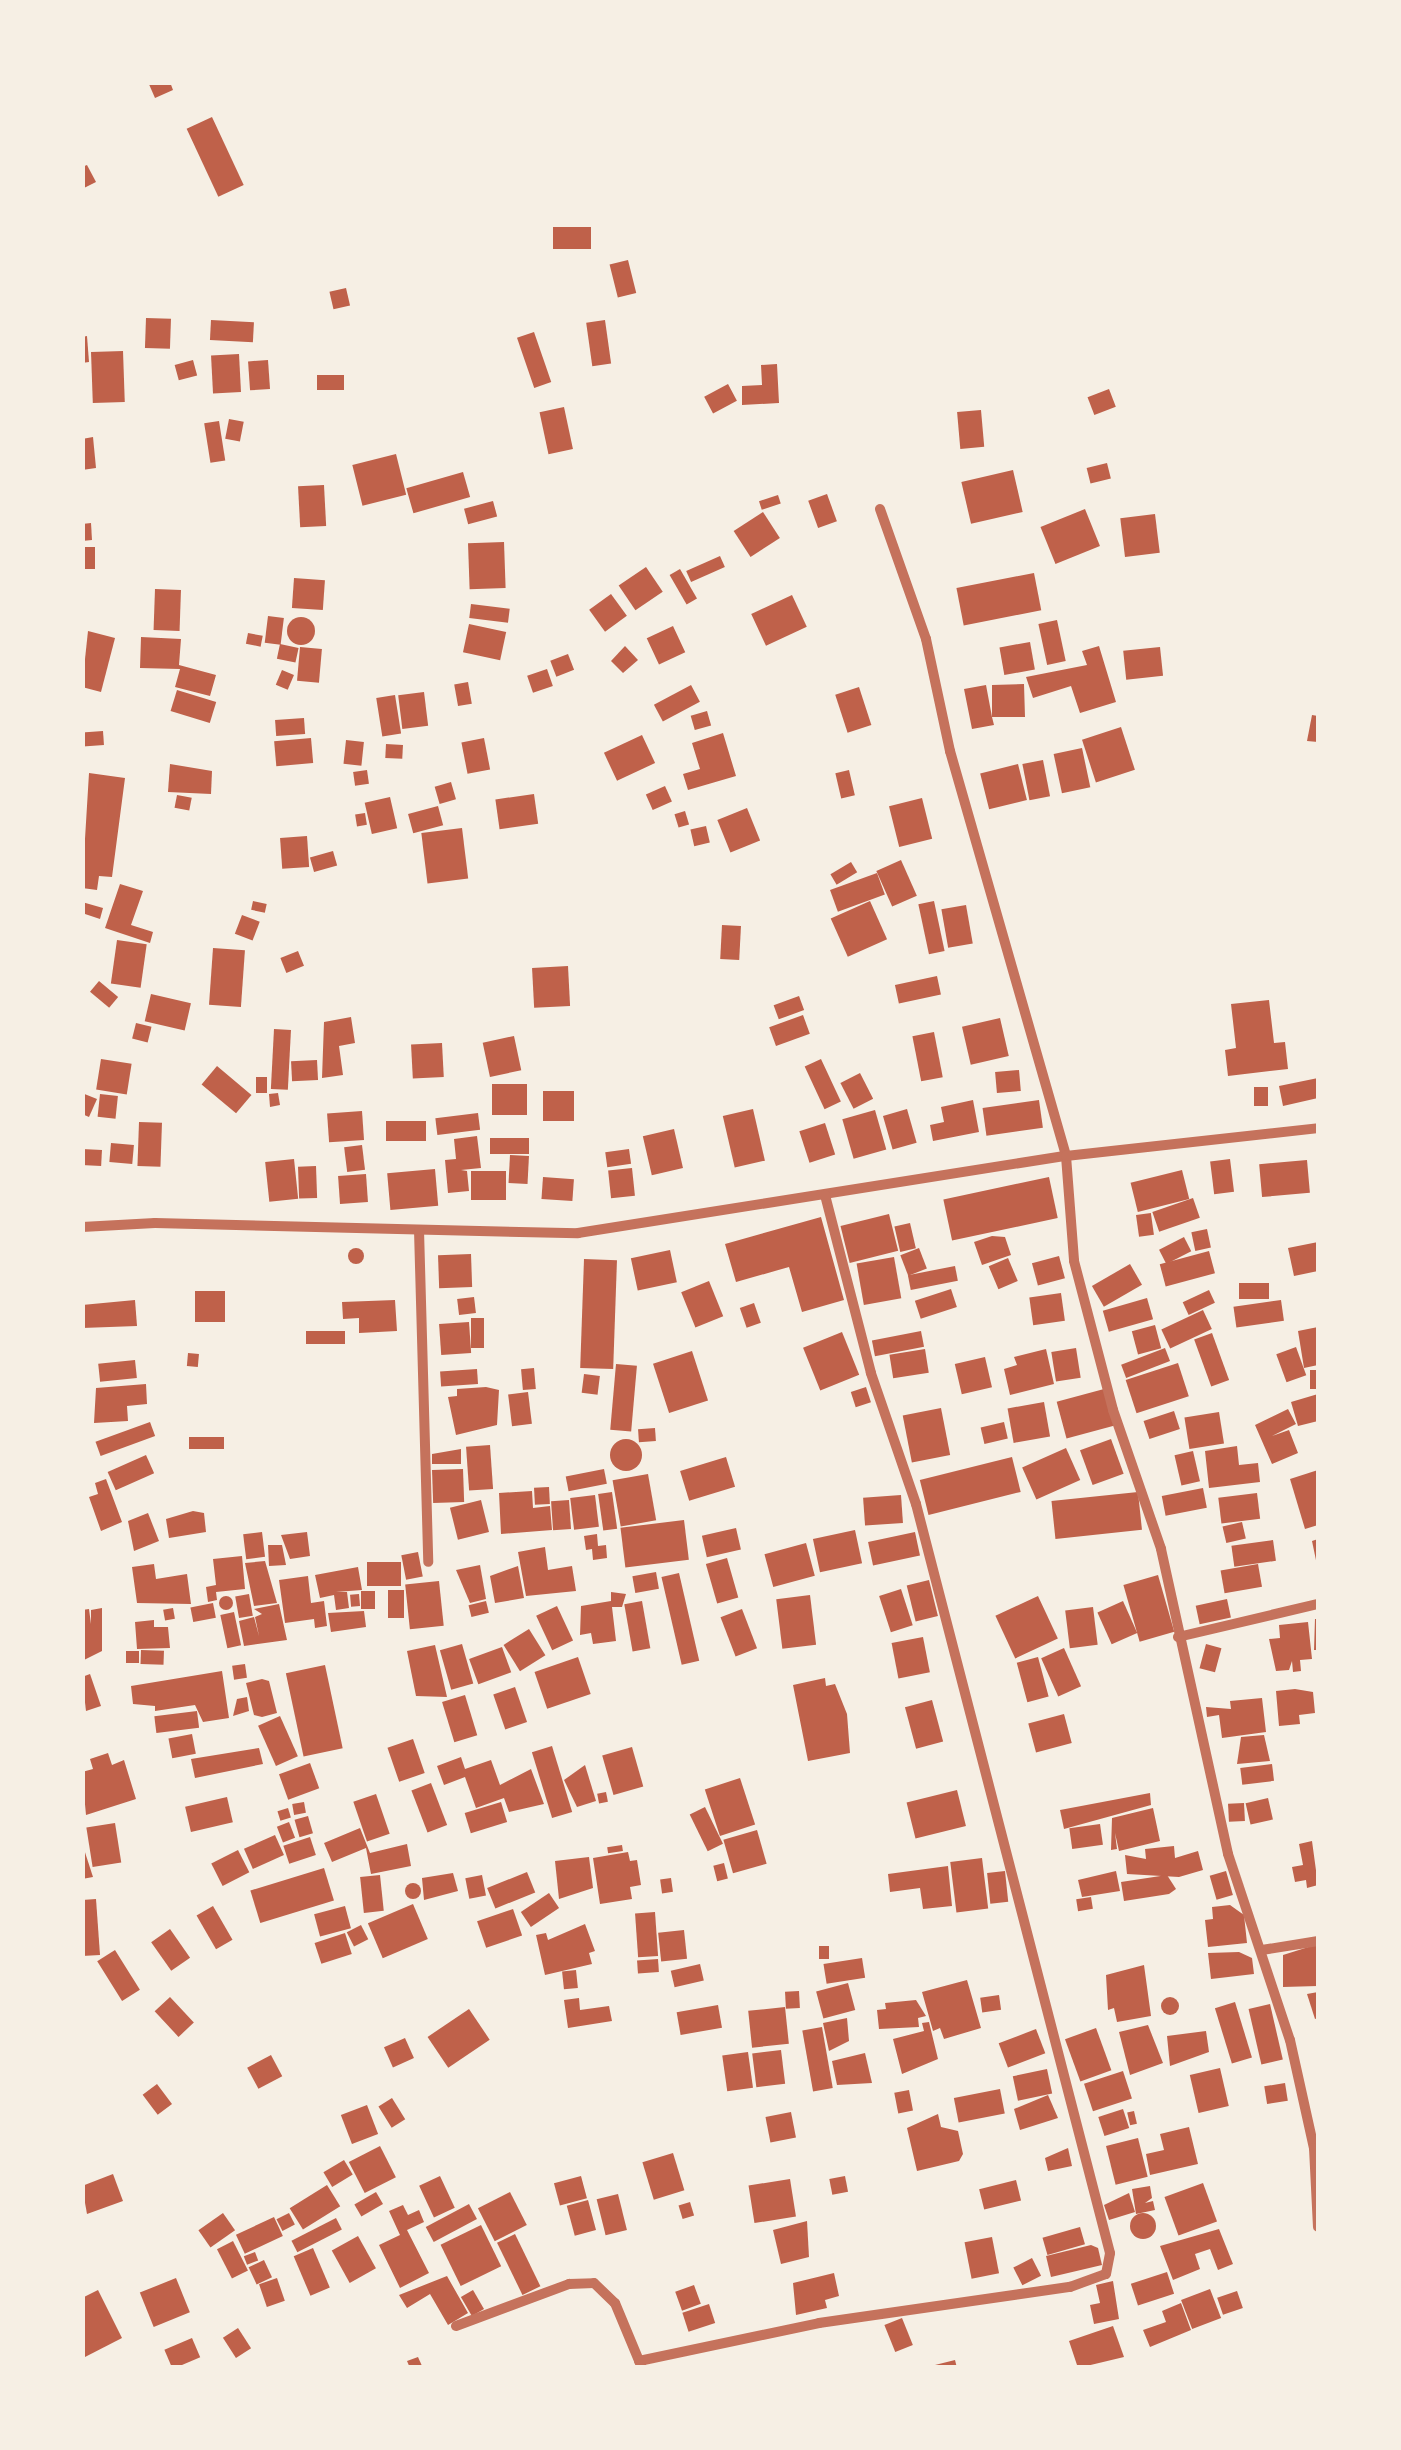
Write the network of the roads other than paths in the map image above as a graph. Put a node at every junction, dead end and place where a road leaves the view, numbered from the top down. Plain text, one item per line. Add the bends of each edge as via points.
1 (880, 509) dead end
2 (1318, 1128) edge
3 (1066, 1156) junction
4 (825, 1195) junction
5 (82, 1227) edge
6 (418, 1230) junction
7 (428, 1562) dead end
8 (1318, 1604) edge
9 (1178, 1637) junction
10 (1318, 1941) edge
11 (1262, 1950) junction
12 (1318, 2227) edge
13 (456, 2326) dead end
14 (640, 2364) edge

1 - 3 street via 926,639 950,751
2 - 3 street
3 - 4 street
3 - 9 street via 1074,1261 1112,1410 1161,1549
4 - 6 street via 578,1233
4 - 14 street via 871,1373 916,1504 1110,2253 1106,2274 1070,2287 820,2323
5 - 6 street
6 - 7 street
8 - 9 street
9 - 11 street via 1228,1854
10 - 11 street
11 - 12 street via 1314,2148
13 - 14 street via 569,2284 594,2283 615,2303

